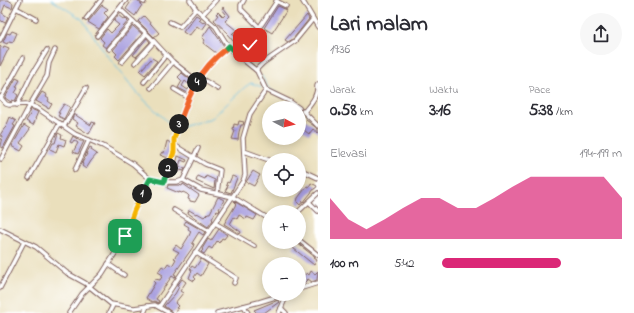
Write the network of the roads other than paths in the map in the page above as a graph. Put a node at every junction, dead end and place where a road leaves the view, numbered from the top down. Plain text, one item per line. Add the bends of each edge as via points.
1 (20, 0) edge
2 (101, 0) edge
3 (126, 0) edge
4 (196, 0) edge
5 (216, 0) edge
6 (244, 0) edge
7 (276, 0) edge
8 (302, 0) edge
9 (191, 2) edge
10 (286, 6) dead end
11 (16, 8) junction
12 (120, 9) junction
13 (196, 9) junction
14 (203, 14) junction
15 (36, 19) dead end
16 (86, 19) dead end
17 (313, 19) junction
18 (133, 21) junction
19 (170, 22) dead end
20 (318, 27) edge
21 (260, 30) junction
22 (146, 34) junction
23 (97, 36) dead end
24 (0, 40) edge
25 (154, 42) junction
26 (229, 46) junction
27 (109, 49) dead end
28 (47, 50) dead end
29 (55, 50) dead end
30 (166, 55) junction
31 (24, 58) dead end
32 (242, 58) junction
33 (122, 62) dead end
34 (173, 62) junction
35 (135, 63) dead end
36 (256, 70) junction
37 (198, 79) junction
38 (144, 82) dead end
39 (318, 84) edge
40 (86, 88) dead end
41 (151, 88) dead end
42 (174, 89) dead end
43 (218, 90) dead end
44 (266, 90) junction
45 (0, 97) edge
46 (189, 98) junction
47 (289, 101) edge
48 (17, 105) junction
49 (30, 105) junction
50 (306, 109) edge
51 (306, 114) edge
52 (60, 123) junction
53 (318, 125) edge
54 (64, 126) junction
55 (89, 140) junction
56 (174, 145) junction
57 (198, 148) dead end
58 (244, 151) junction
59 (194, 157) junction
60 (262, 157) edge
61 (1, 159) dead end
62 (75, 170) dead end
63 (306, 172) edge
64 (29, 178) dead end
65 (318, 178) edge
66 (150, 179) junction
67 (183, 180) junction
68 (164, 182) junction
69 (217, 193) junction
70 (318, 193) edge
71 (233, 197) junction
72 (309, 202) junction
73 (306, 205) edge
74 (174, 210) dead end
75 (318, 211) edge
76 (262, 215) edge
77 (215, 223) junction
78 (1, 230) edge
79 (209, 231) junction
80 (0, 235) edge
81 (24, 242) junction
82 (254, 246) dead end
83 (306, 246) edge
84 (195, 252) junction
85 (318, 255) edge
86 (108, 264) junction
87 (124, 275) dead end
88 (234, 283) dead end
89 (318, 283) edge
90 (89, 287) junction
91 (306, 287) edge
92 (0, 288) edge
93 (262, 301) edge
94 (284, 301) edge
95 (113, 305) junction
96 (147, 306) junction
97 (244, 306) junction
98 (159, 307) junction
99 (281, 308) junction
100 (69, 313) edge
101 (109, 313) edge
102 (144, 313) edge
103 (169, 313) edge
104 (217, 313) edge
105 (248, 313) edge
106 (279, 313) edge
107 (286, 313) edge

1 - 11 street
2 - 16 street
3 - 12 street
4 - 9 street
5 - 14 street
6 - 21 street via 241,9
7 - 10 street
7 - 21 street
8 - 17 street
9 - 13 street
11 - 15 street
11 - 24 street
12 - 18 street
12 - 23 street
13 - 14 street
13 - 19 street via 180,28
14 - 26 street
17 - 20 street
17 - 36 street via 295,41
18 - 22 street
18 - 27 street
21 - 32 street
22 - 25 street
22 - 33 street
25 - 30 street
25 - 35 street
26 - 32 street
26 - 37 street via 203,70
28 - 48 street
29 - 49 street via 47,76
30 - 34 street
30 - 38 street
31 - 45 street
32 - 36 street
34 - 37 street
34 - 41 street
36 - 44 street
37 - 43 street
37 - 46 street
39 - 50 street via 317,95
40 - 54 street
42 - 46 street
44 - 47 street
44 - 58 street via 250,114 244,138
45 - 48 street via 6,104
46 - 56 street
48 - 49 street
49 - 52 street
49 - 61 street
51 - 53 street
52 - 54 street
52 - 64 street
54 - 55 street
55 - 62 street
55 - 66 street via 133,164
56 - 59 street
56 - 68 street
57 - 59 street
58 - 60 street
58 - 71 street via 245,178
59 - 67 street
59 - 69 street via 220,170
63 - 65 street
66 - 68 street
66 - 86 street via 125,236
67 - 68 street
67 - 69 street via 201,190
69 - 71 street
70 - 72 street
71 - 76 street
71 - 77 street
72 - 73 street
72 - 75 street
74 - 79 street
77 - 79 street
77 - 82 street
78 - 80 street
78 - 81 street
79 - 84 street
81 - 90 street
81 - 92 street
83 - 85 street
84 - 88 street via 236,278
84 - 98 street
86 - 87 street
86 - 90 street
89 - 91 street
90 - 95 street
90 - 100 street
93 - 97 street
94 - 99 street
95 - 96 street via 134,308
95 - 101 street
96 - 98 street
96 - 102 street
97 - 104 street
97 - 105 street
98 - 103 street
99 - 106 street
99 - 107 street

